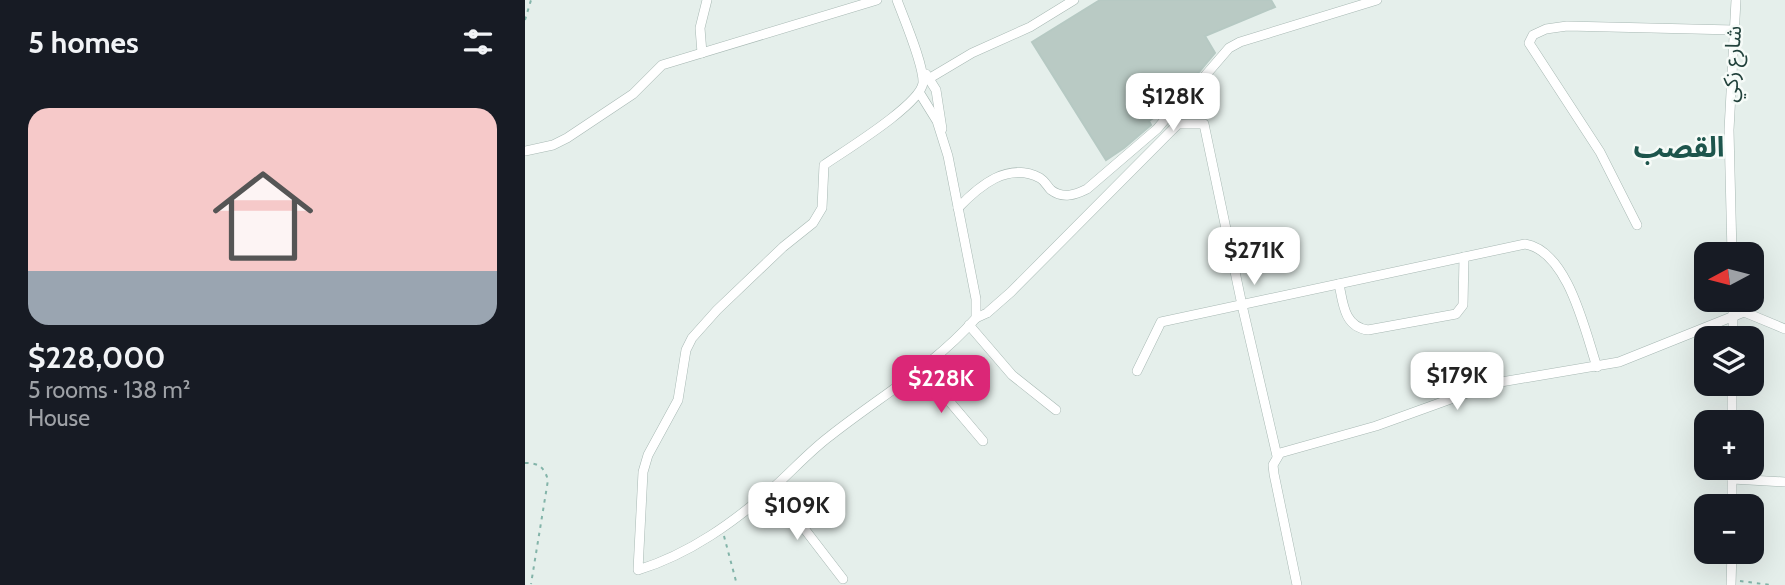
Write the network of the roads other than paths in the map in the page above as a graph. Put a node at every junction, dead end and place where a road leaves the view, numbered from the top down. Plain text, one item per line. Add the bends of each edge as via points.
1 (707, 0) edge
2 (877, 0) edge
3 (897, 0) edge
4 (1073, 0) edge
5 (1377, 0) edge
6 (1736, 0) edge
7 (1734, 30) junction
8 (702, 53) junction
9 (921, 68) junction
10 (930, 78) junction
11 (919, 92) junction
12 (943, 138) junction
13 (525, 151) edge
14 (958, 208) junction
15 (1637, 225) dead end
16 (1732, 242) edge
17 (1464, 257) junction
18 (1339, 284) junction
19 (1242, 305) junction
20 (1733, 315) junction
21 (973, 321) junction
22 (1733, 326) edge
23 (1785, 329) edge
24 (1597, 367) junction
25 (922, 369) junction
26 (1137, 371) dead end
27 (1056, 410) dead end
28 (983, 441) dead end
29 (1277, 456) junction
30 (1750, 480) edge
31 (1785, 482) edge
32 (773, 488) junction
33 (1732, 564) edge
34 (843, 579) dead end
35 (1731, 583) edge
36 (1297, 585) edge

1 - 8 street via 700,28
2 - 8 street
3 - 9 street
4 - 10 street
5 - 14 street via 1229,48 1214,68 1177,97 1157,129 1076,195 1059,195 1043,180 1019,173 994,178
6 - 7 street, شارع زكي
7 - 15 street via 1567,26 1546,29 1533,35 1529,43 1600,152
7 - 16 street, شارع زكي via 1729,130
8 - 13 street via 662,65 633,94 567,138
9 - 10 street
9 - 11 street
10 - 12 street via 940,102
11 - 12 street
11 - 32 street via 909,105 824,164 822,208 813,223 692,338 678,400 647,455 643,472 638,570 684,553
12 - 14 street
14 - 21 street via 976,299
17 - 18 street
17 - 18 street via 1463,304 1456,314 1361,329 1349,320
17 - 24 street via 1525,244 1544,251 1555,261 1575,301
18 - 19 street
19 - 21 street via 1204,124 1178,124 1011,292
19 - 26 street via 1161,322
19 - 29 street
20 - 22 street
20 - 23 street via 1744,312
20 - 24 street via 1643,354
21 - 25 street
21 - 27 street via 1013,375
24 - 29 street via 1495,383
25 - 28 street
25 - 32 street via 828,437
29 - 36 street via 1274,474
30 - 31 street
32 - 34 street
33 - 35 street

